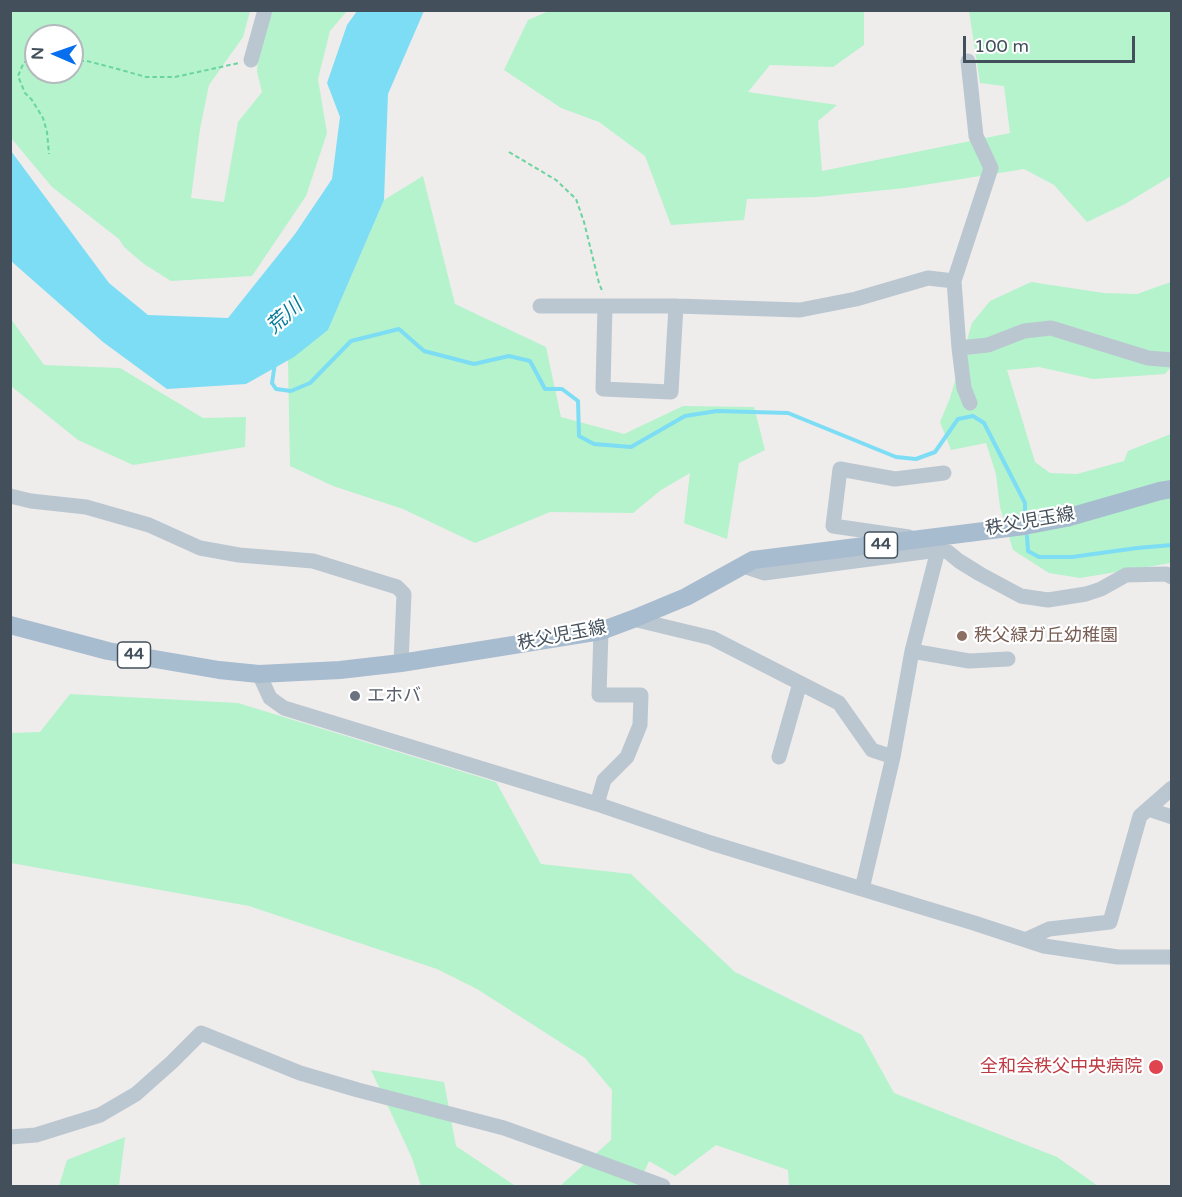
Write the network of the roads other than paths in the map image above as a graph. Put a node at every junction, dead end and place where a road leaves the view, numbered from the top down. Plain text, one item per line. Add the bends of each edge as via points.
1 (265, 10) edge
2 (251, 60) road end
3 (968, 61) dead end
4 (954, 281) junction
5 (540, 306) dead end
6 (613, 306) junction
7 (676, 306) junction
8 (959, 348) junction
9 (1172, 360) edge
10 (970, 403) dead end
11 (944, 473) dead end
12 (1172, 489) edge
13 (10, 496) edge
14 (921, 539) junction
15 (938, 550) junction
16 (743, 566) junction
17 (1172, 577) edge
18 (633, 620) junction
19 (10, 625) edge
20 (602, 631) junction
21 (912, 651) junction
22 (1008, 659) dead end
23 (401, 663) junction
24 (259, 674) junction
25 (800, 683) junction
26 (778, 756) dead end
27 (893, 757) junction
28 (1172, 788) edge
29 (597, 804) junction
30 (1148, 809) junction
31 (1172, 817) edge
32 (862, 889) junction
33 (1025, 940) junction
34 (1172, 957) edge
35 (10, 1137) edge
36 (663, 1186) edge

1 - 2 street
3 - 4 street via 976,136 991,168
4 - 7 street via 928,278 800,310
4 - 8 street
5 - 6 street
6 - 7 street
6 - 7 street via 603,389 671,392
8 - 9 street via 988,345 1024,331 1051,328 1148,358
8 - 10 street
11 - 14 street via 896,479 840,469 833,526
12 - 14 main road, 秩父児玉線 / 44 via 1055,520
13 - 23 street via 86,507 149,525 200,548 313,561 397,587 404,594
14 - 16 main road, 秩父児玉線 / 44 via 753,560
15 - 16 street via 764,573
15 - 17 street via 948,552 1021,596 1048,600 1086,594 1126,575
15 - 21 street
16 - 18 main road, 秩父児玉線 / 44
18 - 20 main road, 秩父児玉線 / 44
18 - 25 street via 712,638
19 - 24 main road, 秩父児玉線 / 44 via 108,651
20 - 23 main road, 秩父児玉線 / 44
20 - 29 street via 599,695 641,694 639,725 627,757 604,780
21 - 22 street via 969,661
21 - 27 street
23 - 24 main road, 秩父児玉線 / 44
24 - 29 street via 270,698 284,708
25 - 26 street
25 - 27 street via 839,703 872,750
27 - 32 street
28 - 30 street
29 - 32 street
30 - 31 street
30 - 33 street via 1140,816 1110,922 1049,929
32 - 33 street
33 - 34 street via 1118,957
35 - 36 street via 36,1136 100,1115 136,1094 201,1033 300,1073 504,1128

